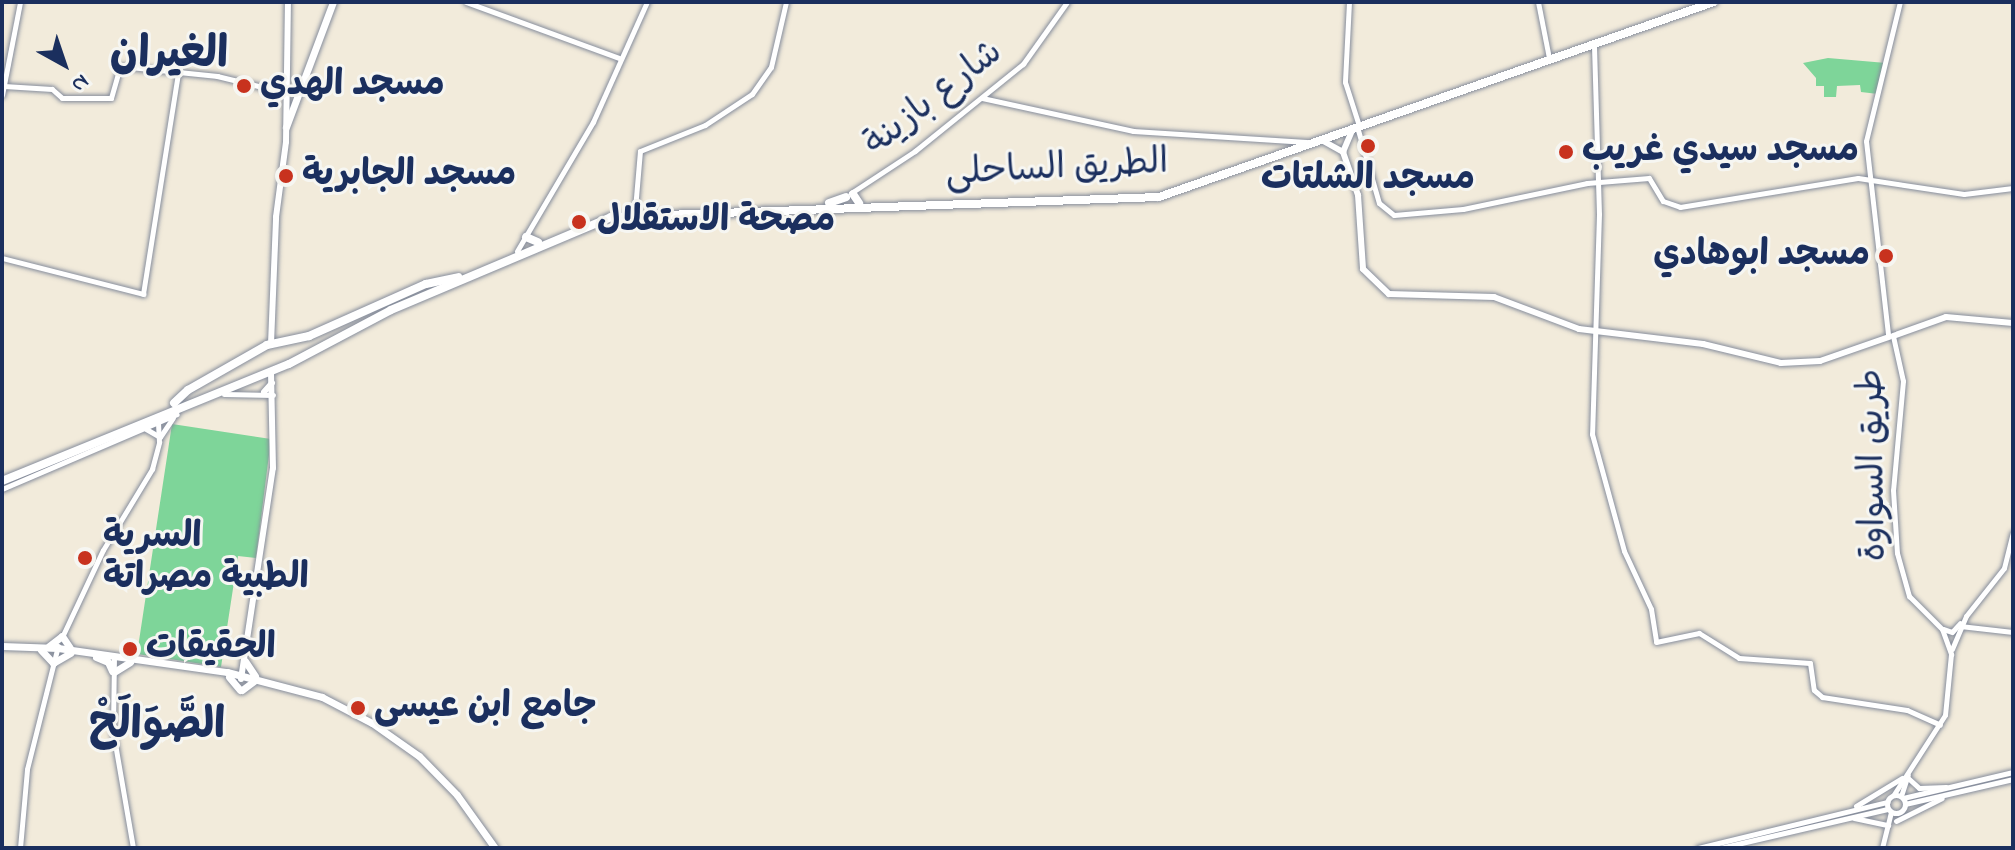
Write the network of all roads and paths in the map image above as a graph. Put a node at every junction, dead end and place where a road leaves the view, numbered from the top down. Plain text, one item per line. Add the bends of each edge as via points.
1 (20, 2) edge
2 (288, 2) edge
3 (333, 2) edge
4 (466, 2) edge
5 (647, 2) edge
6 (786, 2) edge
7 (1067, 2) edge
8 (1349, 2) edge
9 (1538, 2) edge
10 (1704, 2) edge
11 (1714, 2) edge
12 (1900, 2) edge
13 (1589, 51) junction
14 (619, 58) junction
15 (1547, 60) junction
16 (178, 72) junction
17 (4, 86) edge
18 (287, 93) junction
19 (2, 95) edge
20 (982, 98) junction
21 (286, 127) junction
22 (1356, 130) junction
23 (1325, 142) junction
24 (1312, 143) junction
25 (1343, 152) junction
26 (1869, 179) junction
27 (1599, 183) junction
28 (2013, 188) edge
29 (846, 200) junction
30 (635, 209) junction
31 (526, 237) junction
32 (538, 242) junction
33 (517, 251) junction
34 (2, 258) edge
35 (2013, 323) edge
36 (1595, 332) junction
37 (1889, 336) junction
38 (271, 344) junction
39 (271, 371) junction
40 (272, 383) junction
41 (262, 393) junction
42 (273, 393) junction
43 (181, 406) junction
44 (275, 408) junction
45 (158, 422) junction
46 (130, 428) junction
47 (160, 437) junction
48 (2, 478) edge
49 (2, 489) edge
50 (2013, 533) edge
51 (1966, 616) junction
52 (1960, 626) junction
53 (1941, 628) junction
54 (2013, 632) edge
55 (62, 636) junction
56 (2, 648) edge
57 (43, 648) junction
58 (57, 650) junction
59 (71, 651) junction
60 (1951, 654) junction
61 (96, 657) junction
62 (115, 658) junction
63 (244, 660) junction
64 (130, 662) junction
65 (53, 663) junction
66 (113, 672) junction
67 (228, 674) junction
68 (242, 677) junction
69 (256, 679) junction
70 (1940, 725) junction
71 (2013, 772) edge
72 (1905, 778) junction
73 (2013, 779) edge
74 (1951, 790) junction
75 (1901, 798) junction
76 (1889, 808) junction
77 (1849, 814) junction
78 (1896, 821) dead end
79 (1888, 825) junction
80 (20, 848) edge
81 (133, 848) edge
82 (492, 848) edge
83 (1698, 848) edge
84 (1720, 848) edge
85 (1882, 848) edge

1 - 17 street
2 - 18 main road
3 - 21 main road
4 - 14 street
5 - 14 street
6 - 30 street via 771,67 752,94 705,125 640,151
7 - 20 street, شارع بازينة via 1026,60
8 - 22 street via 1344,71
9 - 15 street
10 - 15 highway, الطريق الساحلى
11 - 13 highway, الطريق الساحلى
12 - 26 street, طريق السواوة via 1866,138
13 - 15 highway, الطريق الساحلى
13 - 27 street
14 - 31 street via 593,122
15 - 22 highway, الطريق الساحلى
16 - 17 street via 120,66 110,98 61,98 53,90
16 - 18 street
16 - 34 street via 143,294
17 - 19 street
18 - 21 main road
20 - 24 street via 1133,131
20 - 29 street, شارع بازينة
21 - 38 main road
22 - 23 highway, الطريق الساحلى
22 - 24 highway, الطريق الساحلى
22 - 25 main road
22 - 27 street via 1379,203 1391,214 1474,208
23 - 25 main road
23 - 29 highway, الطريق الساحلى via 1159,197
24 - 29 highway, الطريق الساحلى via 1149,195
25 - 36 main road via 1360,207 1361,264 1380,289 1400,297 1494,297
26 - 27 street via 1680,207 1663,201 1649,178
26 - 28 street via 1964,194
26 - 37 street, طريق السواوة
27 - 36 street
29 - 30 highway
29 - 39 highway, الطريق الساحلى via 623,214 391,310
30 - 32 highway via 602,216
31 - 32 highway
31 - 33 street
32 - 33 highway
33 - 38 highway via 309,336
35 - 37 main road via 1946,317
36 - 37 main road via 1703,344 1787,364 1833,357
36 - 70 street via 1593,438 1624,551 1651,609 1656,642 1702,633 1739,658 1807,662 1814,667 1814,687 1822,697 1907,710
37 - 53 street, طريق السواوة via 1903,381 1893,490 1898,557 1909,596
38 - 43 highway via 188,390
39 - 40 main road
39 - 43 highway, الطريق الساحلى
40 - 41 main road
40 - 42 main road
41 - 42 street
41 - 43 street via 225,394
41 - 44 main road
42 - 44 main road
43 - 45 street
43 - 46 highway
43 - 47 street
44 - 63 main road via 273,468
45 - 46 street
45 - 47 street
46 - 47 street via 150,429
46 - 48 highway
46 - 49 street
47 - 55 street via 149,474 103,550
50 - 51 street via 2004,568
51 - 52 street
51 - 53 street via 1952,632
52 - 54 street
52 - 60 street
53 - 60 street, طريق السواوة
55 - 57 main road
55 - 58 street
55 - 59 main road
56 - 57 main road
57 - 58 main road
57 - 65 main road
58 - 59 main road
58 - 65 street
59 - 61 main road
59 - 62 main road
59 - 65 main road
60 - 70 street, طريق السواوة via 1947,708
61 - 62 main road
61 - 66 main road via 108,662
62 - 64 main road
62 - 66 street
62 - 67 main road
63 - 67 main road
63 - 68 main road
63 - 69 main road
64 - 66 main road
64 - 67 main road
65 - 80 street via 27,769
66 - 81 street via 113,740
67 - 68 main road
67 - 69 main road via 241,690
68 - 69 main road
69 - 82 main road via 356,718 420,763 461,803
70 - 72 street, طريق السواوة
71 - 74 street
72 - 74 street via 1919,788
72 - 75 street, طريق السواوة
72 - 77 street
73 - 74 street
74 - 75 street
74 - 78 street
75 - 76 street, طريق السواوة
75 - 76 street via 1901,812
76 - 77 street
76 - 79 street
77 - 79 street
77 - 83 street
77 - 84 street
79 - 85 street

